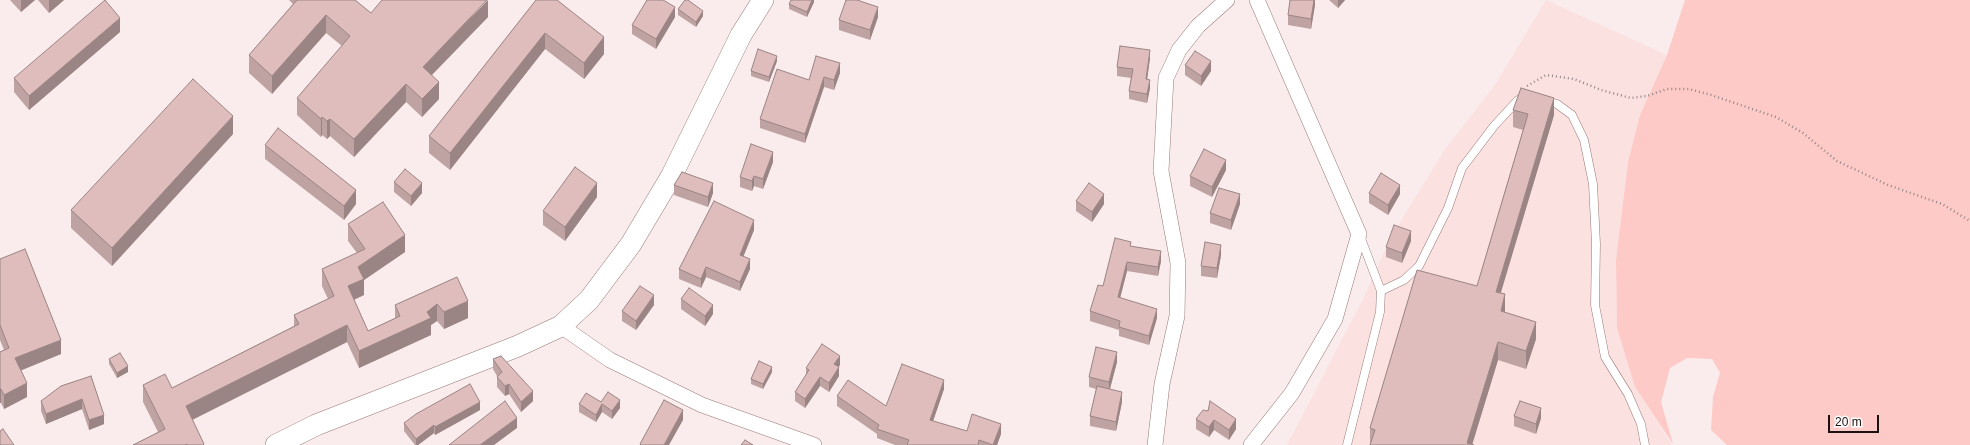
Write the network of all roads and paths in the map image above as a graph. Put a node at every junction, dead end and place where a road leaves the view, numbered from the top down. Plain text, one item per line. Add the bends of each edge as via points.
1 (763, 0) edge
2 (1227, 0) edge
3 (1257, 0) edge
4 (1518, 100) junction
5 (1970, 221) edge
6 (1359, 234) junction
7 (1381, 291) junction
8 (561, 326) junction
9 (276, 445) edge
10 (814, 445) edge
11 (1155, 445) edge
12 (1251, 445) edge
13 (1347, 445) edge
14 (1645, 445) edge

1 - 8 main road via 741,35 672,175 631,244 589,300
2 - 11 street via 1198,26 1179,50 1166,78 1162,171 1178,263 1177,316 1162,384
3 - 6 street
4 - 5 path via 1528,85 1546,75 1574,79 1631,98 1667,89 1689,89 1776,117 1803,133 1836,161 1888,185 1942,204
4 - 7 lane via 1462,168 1448,208 1419,266 1404,280
4 - 14 lane via 1538,98 1557,104 1572,115 1584,140 1593,184 1596,244 1595,305 1605,357 1628,394 1641,424
6 - 7 lane
6 - 12 street via 1335,319 1292,393
7 - 13 lane via 1380,312
8 - 9 main road via 518,346 316,425
8 - 10 street via 610,360 702,405

